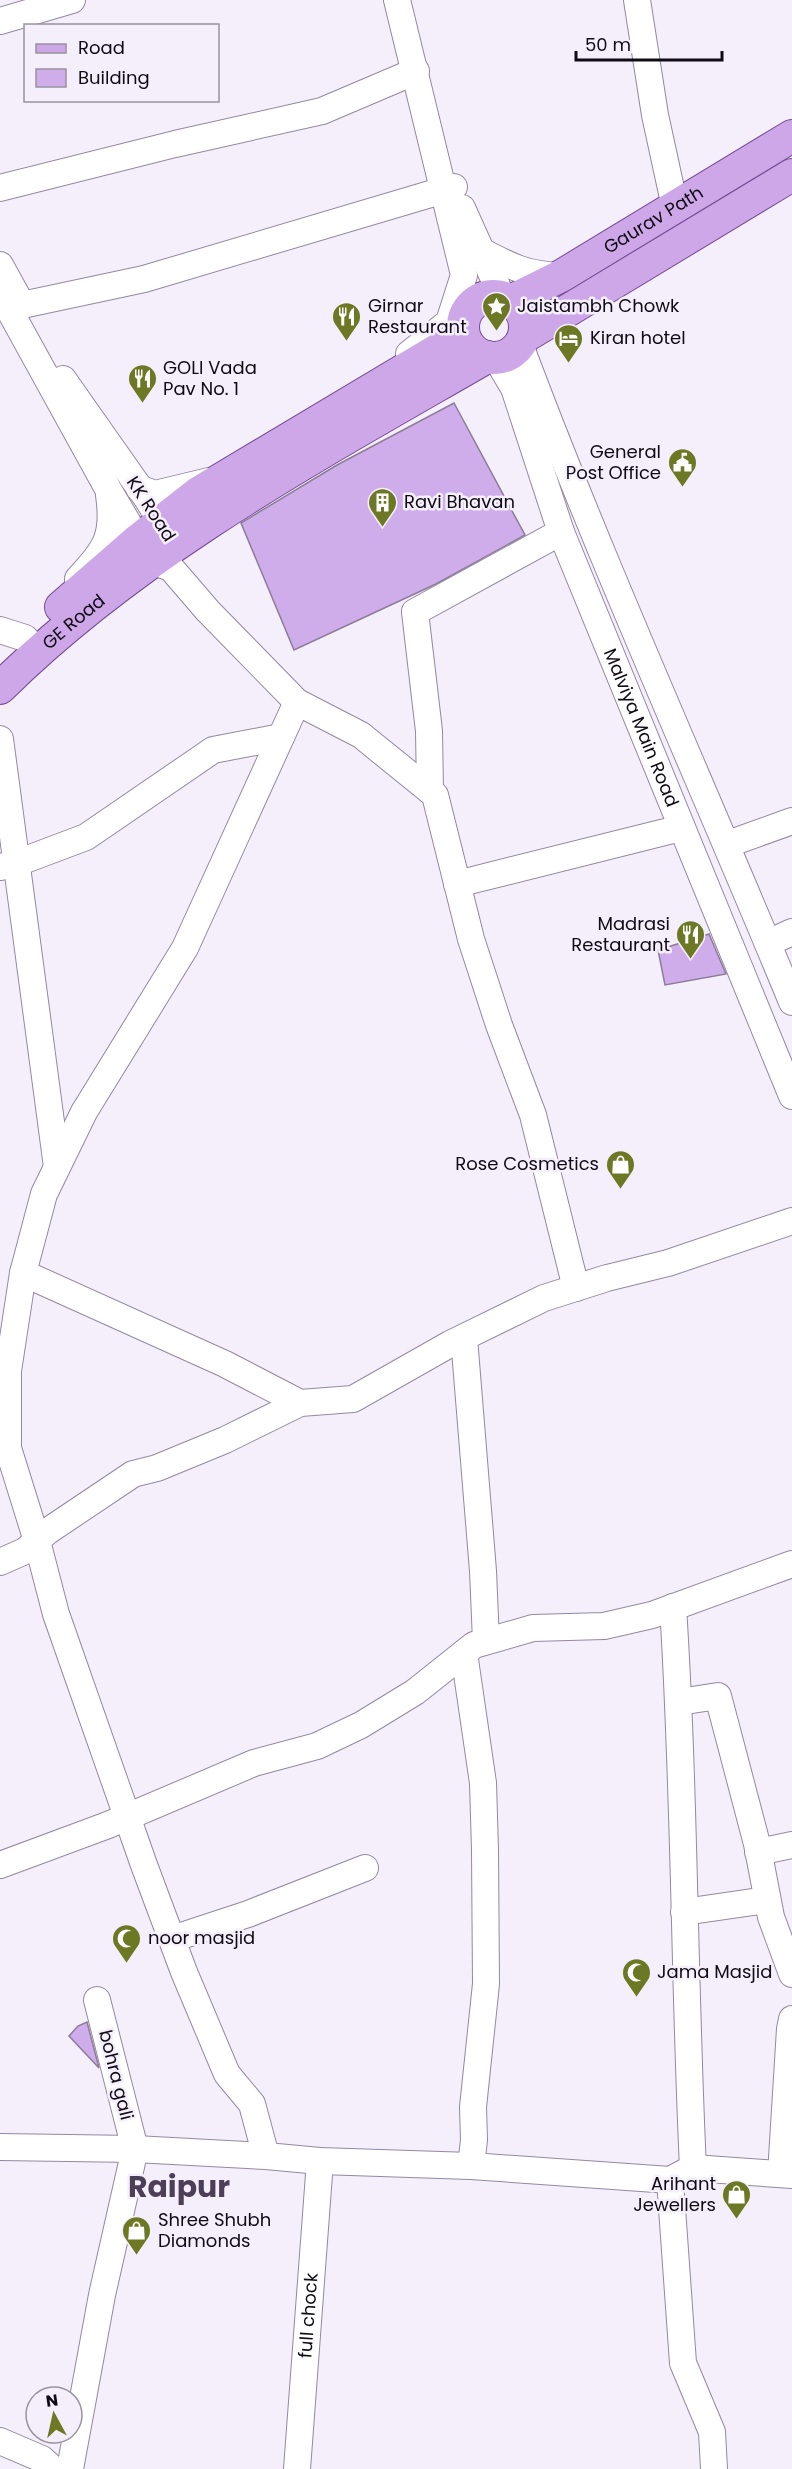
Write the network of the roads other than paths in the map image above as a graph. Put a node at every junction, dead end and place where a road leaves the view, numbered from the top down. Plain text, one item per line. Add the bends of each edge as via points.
1 (72, 0) edge
2 (397, 0) edge
3 (637, 0) edge
4 (0, 21) edge
5 (416, 71) junction
6 (788, 144) edge
7 (792, 175) edge
8 (0, 188) edge
9 (448, 189) junction
10 (675, 207) junction
11 (483, 252) junction
12 (0, 265) edge
13 (561, 276) junction
14 (507, 299) junction
15 (10, 302) edge
16 (463, 330) junction
17 (507, 349) junction
18 (351, 401) junction
19 (226, 476) junction
20 (139, 488) junction
21 (108, 489) junction
22 (561, 532) junction
23 (160, 547) junction
24 (49, 617) junction
25 (21, 640) edge
26 (0, 662) edge
27 (0, 688) edge
28 (297, 702) junction
29 (281, 737) junction
30 (0, 739) edge
31 (430, 791) junction
32 (792, 821) edge
33 (681, 828) junction
34 (728, 844) junction
35 (8, 865) edge
36 (457, 884) junction
37 (792, 932) edge
38 (768, 943) junction
39 (792, 1002) edge
40 (792, 1096) edge
41 (57, 1167) junction
42 (792, 1221) edge
43 (23, 1273) junction
44 (576, 1288) junction
45 (464, 1338) junction
46 (300, 1403) junction
47 (4, 1445) edge
48 (37, 1541) junction
49 (0, 1562) edge
50 (792, 1564) edge
51 (673, 1607) junction
52 (475, 1647) junction
53 (679, 1702) junction
54 (127, 1816) junction
55 (792, 1845) edge
56 (758, 1852) junction
57 (0, 1865) edge
58 (365, 1868) dead end
59 (767, 1900) junction
60 (684, 1912) junction
61 (172, 1939) junction
62 (792, 1974) edge
63 (97, 2000) dead end
64 (792, 2019) edge
65 (0, 2147) edge
66 (135, 2149) junction
67 (266, 2156) junction
68 (320, 2161) junction
69 (471, 2166) junction
70 (693, 2168) junction
71 (787, 2174) edge
72 (670, 2180) junction
73 (0, 2442) edge
74 (53, 2469) edge
75 (69, 2469) edge
76 (297, 2469) edge
77 (714, 2469) edge

1 - 4 street
2 - 5 street
3 - 10 street via 655,115
5 - 8 street via 322,111
5 - 9 street
6 - 10 main road, Gaurav Path
7 - 17 main road
9 - 11 street
9 - 15 street via 144,279
9 - 18 street via 464,275 449,322 371,380
10 - 13 main road, Gaurav Path
11 - 13 street via 535,275
11 - 14 street
12 - 15 street, KK Road
13 - 14 main road, Gaurav Path
14 - 16 main road via 483,298 474,304
14 - 17 main road via 523,317
15 - 20 street, KK Road
15 - 21 street, KK Road
16 - 17 main road via 470,347
16 - 18 main road via 449,343
17 - 22 street, Malviya Main Road via 514,388
17 - 23 main road
17 - 34 street, Malviya Main Road via 548,423
18 - 19 main road
19 - 20 street via 155,494
19 - 23 main road via 198,492
20 - 23 street, KK Road
21 - 23 street, KK Road
21 - 24 street via 112,518 107,543 58,600
22 - 31 street via 415,612 429,730
22 - 33 street, Malviya Main Road
23 - 24 main road
23 - 25 main road, GE Road via 79,617
23 - 28 street via 208,611
24 - 25 main road
25 - 26 main road
25 - 27 main road, GE Road
28 - 29 street
28 - 31 street via 361,735
29 - 35 street via 213,750 86,837
29 - 41 street via 185,948 84,1112
30 - 35 street
31 - 36 street via 435,795
32 - 34 street
33 - 36 street
33 - 40 street, Malviya Main Road
34 - 38 street, Malviya Main Road
35 - 41 street
36 - 44 street via 499,1025 533,1115
37 - 38 street
38 - 39 street, Malviya Main Road
41 - 43 street via 44,1194
42 - 44 street via 668,1263
43 - 46 street via 225,1364
43 - 47 street via 8,1371
44 - 45 street via 544,1298
45 - 46 street via 353,1399
45 - 52 street via 482,1550
46 - 48 street via 225,1440 134,1474
47 - 48 street
48 - 49 street
48 - 54 street via 56,1614
50 - 51 street
51 - 52 street via 604,1626 533,1628
51 - 53 street
52 - 54 street via 415,1692 326,1742 254,1763
52 - 69 street via 483,1783 486,1984
53 - 56 street via 718,1696
53 - 60 street
54 - 57 street
54 - 61 street
55 - 56 street
56 - 59 street
58 - 61 street
59 - 60 street
59 - 62 street
60 - 70 street
61 - 67 street via 228,2074 252,2104
63 - 66 street, bohra gali
64 - 71 street
65 - 66 street
66 - 67 street
66 - 75 street
67 - 68 street
68 - 69 street
68 - 76 street, full chock
69 - 72 street
70 - 71 street
70 - 72 street
72 - 77 street via 683,2363 712,2432
73 - 74 street via 42,2460

